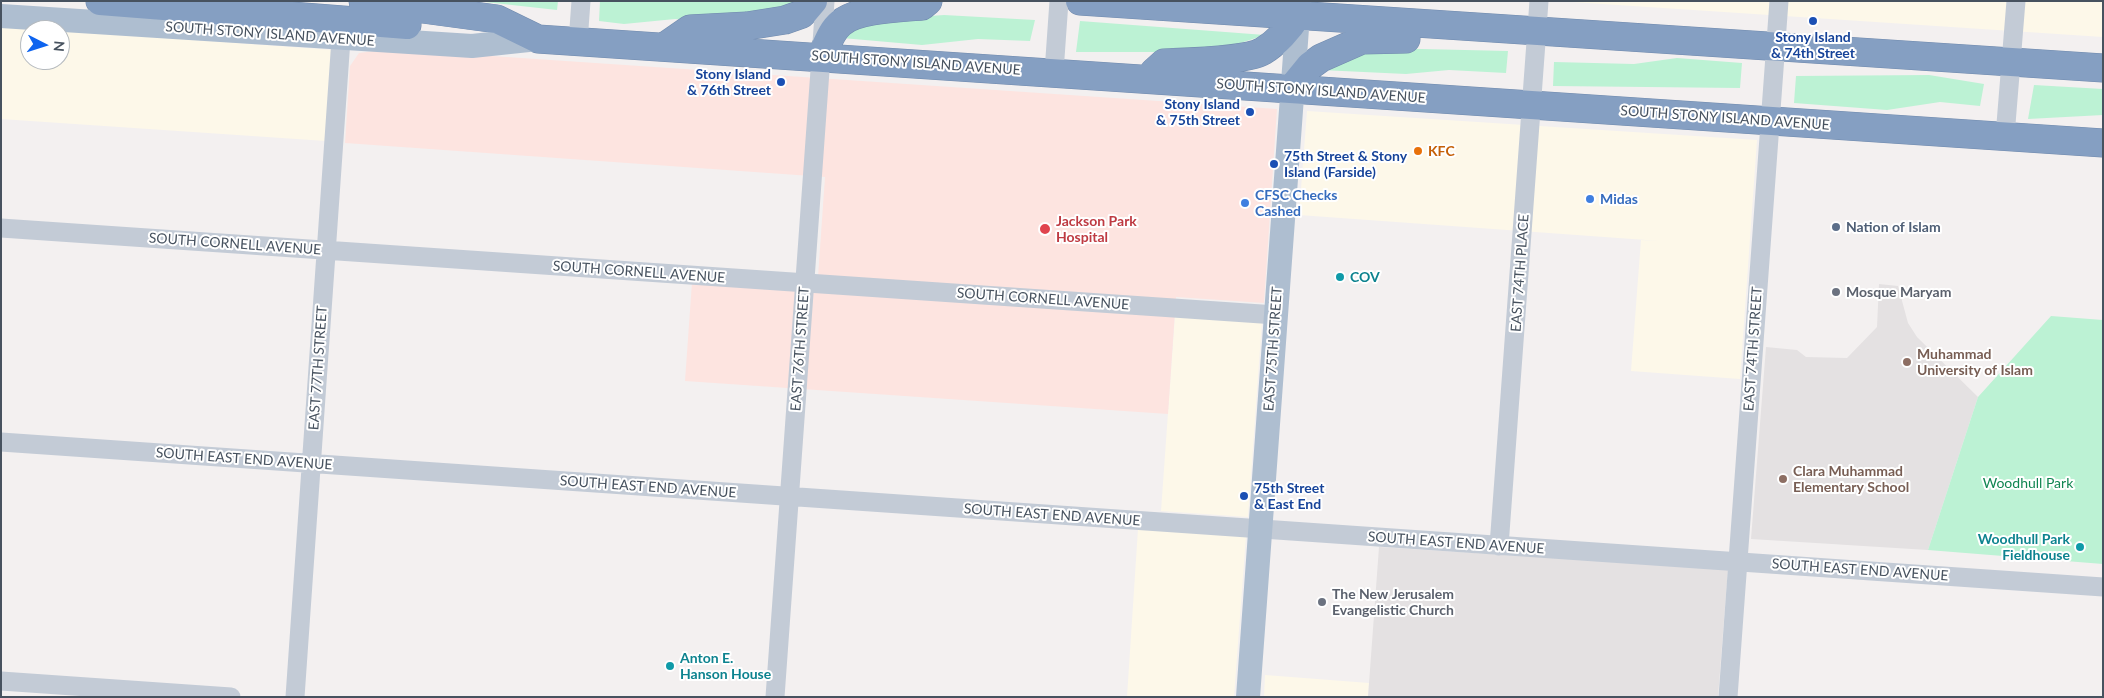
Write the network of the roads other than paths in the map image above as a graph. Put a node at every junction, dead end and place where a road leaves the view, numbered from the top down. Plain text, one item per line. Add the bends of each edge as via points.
1 (100, 1) edge
2 (363, 1) edge
3 (581, 1) edge
4 (813, 1) edge
5 (826, 1) edge
6 (928, 1) edge
7 (1059, 1) edge
8 (1080, 1) edge
9 (1539, 1) edge
10 (1779, 1) edge
11 (2016, 1) edge
12 (1298, 9) edge
13 (1, 16) edge
14 (1435, 25) junction
15 (1537, 32) junction
16 (341, 39) junction
17 (538, 39) junction
18 (578, 42) junction
19 (1775, 46) junction
20 (664, 47) junction
21 (821, 57) junction
22 (2011, 62) junction
23 (2103, 68) edge
24 (1054, 72) junction
25 (1147, 78) junction
26 (1292, 88) junction
27 (1532, 105) junction
28 (1770, 120) junction
29 (2006, 136) junction
30 (2103, 143) edge
31 (1, 228) edge
32 (326, 250) junction
33 (805, 283) junction
34 (1276, 315) junction
35 (1, 442) edge
36 (311, 464) junction
37 (790, 497) junction
38 (1260, 529) junction
39 (1499, 546) junction
40 (1738, 562) junction
41 (2103, 587) edge
42 (1, 681) edge
43 (231, 697) edge
44 (294, 697) edge
45 (775, 697) edge
46 (1248, 697) edge
47 (1728, 697) edge

1 - 17 highway via 375,22
2 - 17 highway, SOUTH STONY ISLAND AVENUE via 497,20
3 - 18 street
4 - 20 highway via 802,14 785,20 690,29
5 - 21 street, EAST 76TH STREET
6 - 21 highway via 922,6 874,10 842,21 833,31
7 - 24 street
8 - 12 highway
9 - 15 street, EAST 74TH PLACE
10 - 19 street, EAST 74TH STREET
11 - 22 street
12 - 14 highway
12 - 25 highway via 1291,27 1261,52 1213,61 1164,63
12 - 26 main road, EAST 75TH STREET
13 - 16 main road, SOUTH STONY ISLAND AVENUE
14 - 15 highway
14 - 26 highway via 1408,38 1362,40 1321,58
15 - 19 highway
15 - 27 street, EAST 74TH PLACE
16 - 17 main road, SOUTH STONY ISLAND AVENUE via 472,46
16 - 32 street, EAST 77TH STREET
17 - 18 highway, SOUTH STONY ISLAND AVENUE
18 - 20 highway, SOUTH STONY ISLAND AVENUE
19 - 22 highway
19 - 28 street, EAST 74TH STREET
20 - 21 highway, SOUTH STONY ISLAND AVENUE
21 - 24 highway, SOUTH STONY ISLAND AVENUE
21 - 33 street, EAST 76TH STREET
22 - 23 highway
22 - 29 street
24 - 25 highway, SOUTH STONY ISLAND AVENUE
25 - 26 highway, SOUTH STONY ISLAND AVENUE
26 - 27 highway, SOUTH STONY ISLAND AVENUE
26 - 34 main road, EAST 75TH STREET
27 - 28 highway, SOUTH STONY ISLAND AVENUE
27 - 39 street, EAST 74TH PLACE
28 - 29 highway, SOUTH STONY ISLAND AVENUE
28 - 40 street, EAST 74TH STREET
29 - 30 highway, SOUTH STONY ISLAND AVENUE
31 - 32 street, SOUTH CORNELL AVENUE
32 - 33 street, SOUTH CORNELL AVENUE
32 - 36 street, EAST 77TH STREET
33 - 34 street, SOUTH CORNELL AVENUE
33 - 37 street, EAST 76TH STREET
34 - 38 main road, EAST 75TH STREET
35 - 36 street, SOUTH EAST END AVENUE
36 - 37 street, SOUTH EAST END AVENUE
36 - 44 street, EAST 77TH STREET
37 - 38 street, SOUTH EAST END AVENUE
37 - 45 street, EAST 76TH STREET
38 - 39 street, SOUTH EAST END AVENUE
38 - 46 main road, EAST 75TH STREET
39 - 40 street, SOUTH EAST END AVENUE
40 - 41 street, SOUTH EAST END AVENUE
40 - 47 street, EAST 74TH STREET
42 - 43 street

